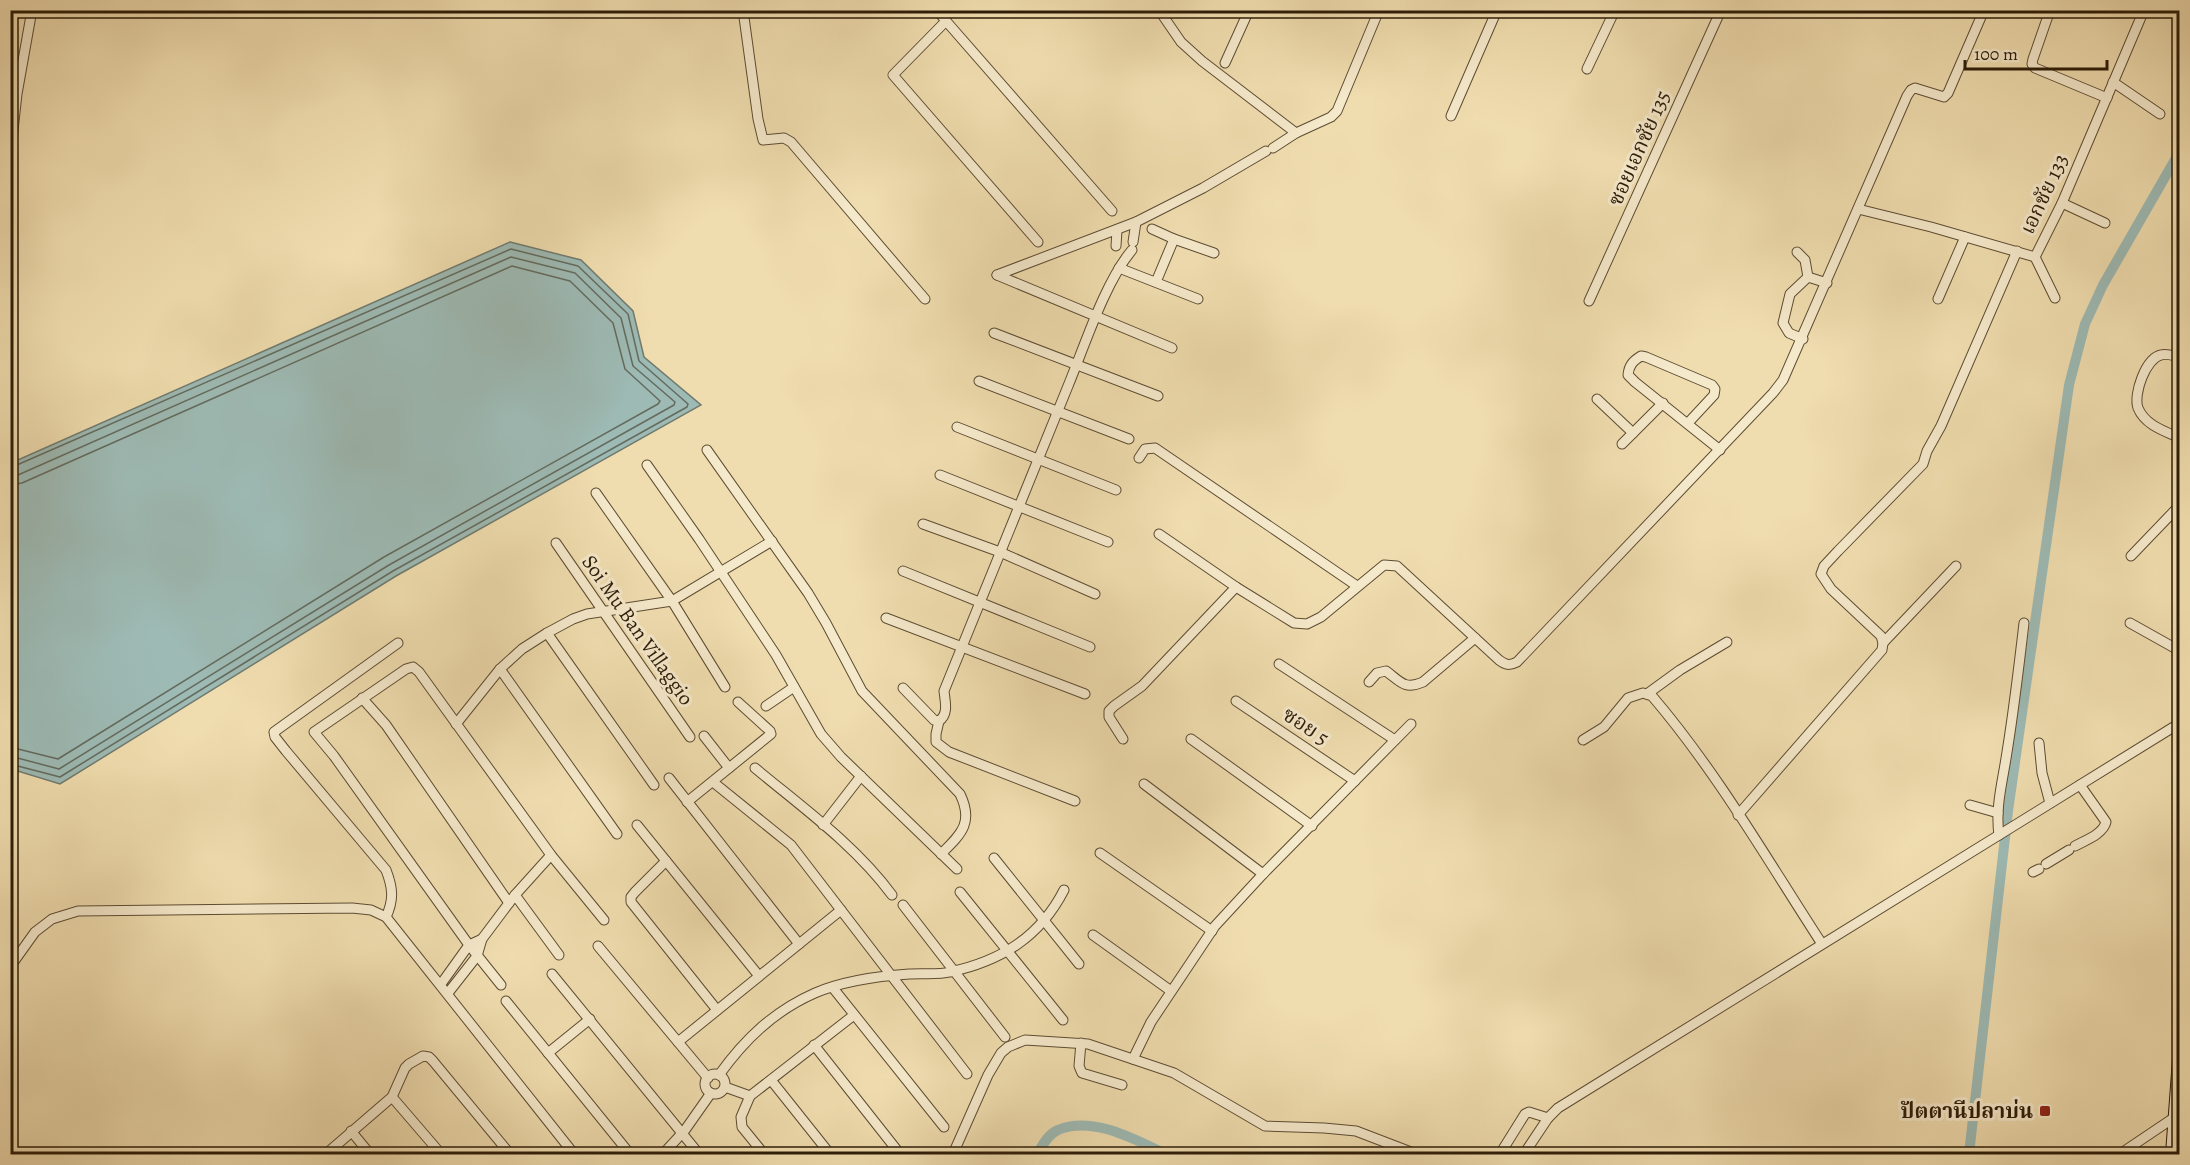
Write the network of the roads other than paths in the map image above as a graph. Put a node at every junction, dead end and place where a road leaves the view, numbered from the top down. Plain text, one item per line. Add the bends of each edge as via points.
1 (32, 10) edge
2 (743, 10) edge
3 (937, 10) edge
4 (1159, 10) edge
5 (1249, 10) edge
6 (1379, 10) edge
7 (1497, 10) edge
8 (1615, 10) edge
9 (1721, 10) edge
10 (1984, 10) edge
11 (2144, 10) edge
12 (2049, 13) dead end
13 (946, 21) junction
14 (1225, 63) dead end
15 (1587, 69) dead end
16 (2114, 82) junction
17 (2107, 98) junction
18 (2160, 114) dead end
19 (1451, 116) dead end
20 (1296, 133) junction
21 (10, 158) edge
22 (2062, 202) junction
23 (1858, 209) junction
24 (1113, 211) dead end
25 (1136, 222) junction
26 (2105, 223) dead end
27 (1152, 229) dead end
28 (1117, 230) junction
29 (1965, 237) junction
30 (1174, 239) junction
31 (1038, 242) dead end
32 (2017, 251) junction
33 (1797, 252) dead end
34 (1214, 254) dead end
35 (2035, 257) junction
36 (1118, 258) junction
37 (1808, 277) junction
38 (1156, 282) junction
39 (1827, 283) junction
40 (2055, 298) dead end
41 (925, 299) dead end
42 (1198, 299) dead end
43 (1938, 299) dead end
44 (1589, 301) dead end
45 (1097, 316) junction
46 (994, 333) dead end
47 (1803, 339) junction
48 (1172, 348) dead end
49 (2180, 357) edge
50 (1077, 364) junction
51 (979, 381) dead end
52 (1158, 396) dead end
53 (1597, 399) dead end
54 (1663, 403) junction
55 (1058, 412) junction
56 (1688, 423) junction
57 (957, 427) dead end
58 (1633, 433) junction
59 (2180, 438) edge
60 (1129, 439) dead end
61 (1622, 444) dead end
62 (707, 450) dead end
63 (1720, 450) junction
64 (1038, 459) junction
65 (1139, 459) dead end
66 (647, 465) dead end
67 (940, 475) dead end
68 (1116, 490) dead end
69 (596, 493) dead end
70 (2180, 505) edge
71 (1018, 507) junction
72 (923, 524) dead end
73 (1159, 534) dead end
74 (772, 541) junction
75 (556, 543) dead end
76 (1108, 543) dead end
77 (1000, 552) junction
78 (2131, 556) dead end
79 (1956, 566) dead end
80 (721, 571) junction
81 (903, 571) dead end
82 (1357, 586) junction
83 (1236, 587) junction
84 (1095, 594) dead end
85 (672, 601) junction
86 (980, 602) junction
87 (602, 610) junction
88 (886, 618) dead end
89 (2024, 623) dead end
90 (2130, 623) dead end
91 (547, 633) junction
92 (1476, 638) junction
93 (1728, 642) dead end
94 (398, 643) dead end
95 (1883, 643) junction
96 (1090, 647) dead end
97 (961, 648) junction
98 (2180, 651) edge
99 (1279, 664) dead end
100 (500, 669) junction
101 (1369, 682) dead end
102 (724, 687) dead end
103 (794, 687) junction
104 (903, 688) dead end
105 (1085, 694) dead end
106 (1647, 694) junction
107 (362, 698) junction
108 (1236, 701) dead end
109 (738, 702) dead end
110 (766, 706) dead end
111 (939, 721) junction
112 (2180, 723) edge
113 (456, 724) junction
114 (1411, 724) dead end
115 (690, 736) dead end
116 (704, 736) dead end
117 (1124, 739) dead end
118 (1191, 739) dead end
119 (1583, 740) dead end
120 (1395, 741) junction
121 (2039, 743) dead end
122 (729, 768) junction
123 (755, 768) dead end
124 (861, 776) junction
125 (669, 778) dead end
126 (1355, 781) junction
127 (713, 782) junction
128 (1144, 784) dead end
129 (654, 785) dead end
130 (2080, 785) junction
131 (1075, 801) dead end
132 (687, 802) junction
133 (2050, 803) junction
134 (1970, 805) dead end
135 (1998, 813) junction
136 (1738, 815) junction
137 (637, 825) dead end
138 (823, 825) junction
139 (1312, 826) junction
140 (617, 834) dead end
141 (2001, 834) junction
142 (941, 854) junction
143 (1100, 854) dead end
144 (551, 855) junction
145 (994, 858) dead end
146 (666, 861) junction
147 (2039, 868) dead end
148 (957, 869) dead end
149 (1263, 874) junction
150 (1064, 890) dead end
151 (960, 892) dead end
152 (892, 895) dead end
153 (512, 899) junction
154 (903, 905) dead end
155 (841, 910) junction
156 (386, 917) junction
157 (604, 920) dead end
158 (1045, 921) junction
159 (1212, 931) junction
160 (1093, 935) dead end
161 (482, 939) junction
162 (799, 944) junction
163 (1822, 944) junction
164 (469, 945) junction
165 (598, 946) dead end
166 (1007, 952) junction
167 (477, 956) junction
168 (559, 956) dead end
169 (1079, 964) dead end
170 (10, 967) edge
171 (955, 971) junction
172 (552, 974) dead end
173 (759, 976) junction
174 (892, 976) junction
175 (441, 984) junction
176 (501, 985) dead end
177 (833, 988) junction
178 (1171, 991) junction
179 (448, 993) junction
180 (506, 1001) dead end
181 (717, 1010) junction
182 (854, 1015) junction
183 (590, 1019) junction
184 (1063, 1020) dead end
185 (1005, 1037) dead end
186 (678, 1042) junction
187 (1081, 1043) junction
188 (814, 1045) junction
189 (548, 1053) junction
190 (1133, 1059) junction
191 (2180, 1059) edge
192 (967, 1074) dead end
193 (719, 1075) junction
194 (708, 1078) junction
195 (771, 1080) junction
196 (1122, 1085) dead end
197 (725, 1087) junction
198 (711, 1093) junction
199 (392, 1096) junction
200 (750, 1096) junction
201 (2175, 1117) junction
202 (1548, 1118) junction
203 (944, 1126) dead end
204 (351, 1131) junction
205 (682, 1133) junction
206 (326, 1155) edge
207 (370, 1155) edge
208 (441, 1155) edge
209 (510, 1155) edge
210 (574, 1155) edge
211 (630, 1155) edge
212 (663, 1155) edge
213 (699, 1155) edge
214 (764, 1155) edge
215 (830, 1155) edge
216 (900, 1155) edge
217 (953, 1155) edge
218 (1416, 1155) edge
219 (1500, 1155) edge
220 (1524, 1155) edge
221 (2120, 1155) edge
222 (2173, 1155) edge

1 - 21 street via 16,94
2 - 41 street via 763,140 784,138 791,142
3 - 13 street
4 - 20 street via 1188,48
5 - 14 street
6 - 20 street via 1337,111
7 - 19 street
8 - 15 street
9 - 44 street, ซอยเอกชัย 135
10 - 23 street via 1944,98 1922,88 1911,90
11 - 16 street, เอกชัย 133
12 - 17 street via 2032,64
13 - 24 street
13 - 31 street via 893,75
16 - 17 street, เอกชัย 133
16 - 18 street
17 - 22 street, เอกชัย 133
20 - 25 street
22 - 26 street
22 - 35 street, เอกชัย 133
23 - 29 street, เอกชัย 133
23 - 39 street
25 - 28 street
25 - 36 street via 1133,246
27 - 30 street
28 - 36 street
28 - 45 street via 996,275
29 - 32 street, เอกชัย 133
29 - 43 street
30 - 34 street
30 - 38 street
32 - 35 street, เอกชัย 133
32 - 95 street via 1923,464 1824,566 1821,574 1831,589 1881,636
33 - 37 street via 1805,260
35 - 40 street
36 - 38 street
36 - 45 street
37 - 39 street
37 - 47 street via 1790,294 1783,324 1789,333
38 - 42 street
39 - 47 street
45 - 48 street
45 - 50 street
46 - 50 street
47 - 63 street via 1790,369 1773,393
49 - 59 street via 2161,354 2151,361 2137,395 2138,408 2148,422
50 - 52 street
50 - 55 street
51 - 55 street
53 - 58 street
54 - 56 street
54 - 56 street via 1628,375 1629,368 1641,356 1705,380 1715,389
54 - 58 street
55 - 60 street
55 - 64 street
56 - 63 street
57 - 64 street
58 - 61 street
62 - 74 street
63 - 92 street via 1517,662 1506,665
64 - 68 street
64 - 71 street
65 - 82 street via 1145,449 1155,448
66 - 80 street
67 - 71 street
69 - 85 street, Soi Mu Ban Villaggio
70 - 78 street
71 - 76 street
71 - 77 street
72 - 77 street
73 - 83 street
74 - 80 street
74 - 142 street via 826,623 866,697 960,794 965,827
75 - 87 street, Soi Mu Ban Villaggio
77 - 84 street
77 - 86 street
79 - 95 street
80 - 85 street
80 - 103 street
81 - 86 street
82 - 83 street via 1307,624 1294,623
82 - 92 street via 1384,565 1397,566
83 - 117 street via 1142,686 1110,711
85 - 87 street
85 - 102 street, Soi Mu Ban Villaggio
86 - 96 street
86 - 97 street
87 - 91 street
87 - 115 street, Soi Mu Ban Villaggio
88 - 97 street
89 - 135 street
90 - 98 street
91 - 100 street
91 - 129 street
92 - 101 street via 1423,682 1408,686 1386,671
93 - 106 street
94 - 156 street via 274,732 386,870 393,898
95 - 136 street via 1882,650
97 - 105 street
97 - 111 street via 944,691 944,718
99 - 120 street
100 - 113 street
100 - 140 street
103 - 110 street
103 - 124 street via 821,734
104 - 111 street via 927,715
106 - 119 street via 1637,693 1628,698 1604,727
106 - 136 street via 1694,750
107 - 113 street via 413,667
107 - 153 street via 386,725
107 - 164 street via 314,732
108 - 126 street, ซอย 5
109 - 122 street via 771,734
111 - 131 street via 936,742 949,752
112 - 130 street
113 - 144 street
114 - 120 street
116 - 122 street
118 - 139 street
120 - 126 street
121 - 133 street
122 - 127 street
123 - 138 street
124 - 138 street
124 - 142 street
125 - 132 street
126 - 139 street
127 - 132 street
127 - 155 street via 791,845
128 - 149 street
130 - 133 street
130 - 147 street via 2106,822 2105,827
132 - 162 street
133 - 141 street
134 - 135 street
135 - 141 street
136 - 163 street
137 - 146 street
138 - 152 street via 867,863
139 - 149 street
141 - 163 street
142 - 148 street
143 - 159 street
144 - 153 street
144 - 157 street
145 - 158 street
146 - 173 street
146 - 181 street via 635,892 631,902
149 - 159 street
150 - 158 street
151 - 166 street
153 - 161 street
153 - 168 street
154 - 171 street
155 - 162 street
155 - 174 street
156 - 170 street via 352,908 78,910 52,919 35,932
156 - 175 street
158 - 166 street
158 - 169 street
159 - 178 street
160 - 178 street
161 - 164 street
161 - 167 street
162 - 173 street
163 - 202 street via 1557,1108
164 - 167 street
164 - 175 street
165 - 186 street
166 - 171 street
166 - 184 street
167 - 176 street
167 - 179 street
171 - 174 street
171 - 185 street
172 - 183 street
173 - 181 street
174 - 177 street
174 - 192 street
175 - 179 street
177 - 182 street
177 - 193 street via 778,1012 749,1038
178 - 190 street
179 - 210 street
180 - 189 street
181 - 186 street
182 - 188 street
182 - 203 street
183 - 189 street
183 - 205 street
186 - 194 street
187 - 190 street
187 - 196 street via 1082,1073
187 - 217 street via 1025,1040 1001,1053
188 - 195 street
188 - 216 street
189 - 211 street
190 - 218 street via 1174,1072 1264,1126 1356,1131
191 - 201 main road
193 - 194 street
193 - 197 street
194 - 198 street via 706,1085
195 - 200 street
195 - 215 street
197 - 198 street via 721,1092
197 - 200 street
198 - 205 street
199 - 204 street
199 - 208 street
199 - 209 street via 405,1068 423,1056 429,1057
200 - 214 street via 742,1127
201 - 221 street
201 - 222 main road
202 - 219 street via 1525,1114
202 - 220 street
204 - 206 street
204 - 207 street
205 - 212 street
205 - 213 street

